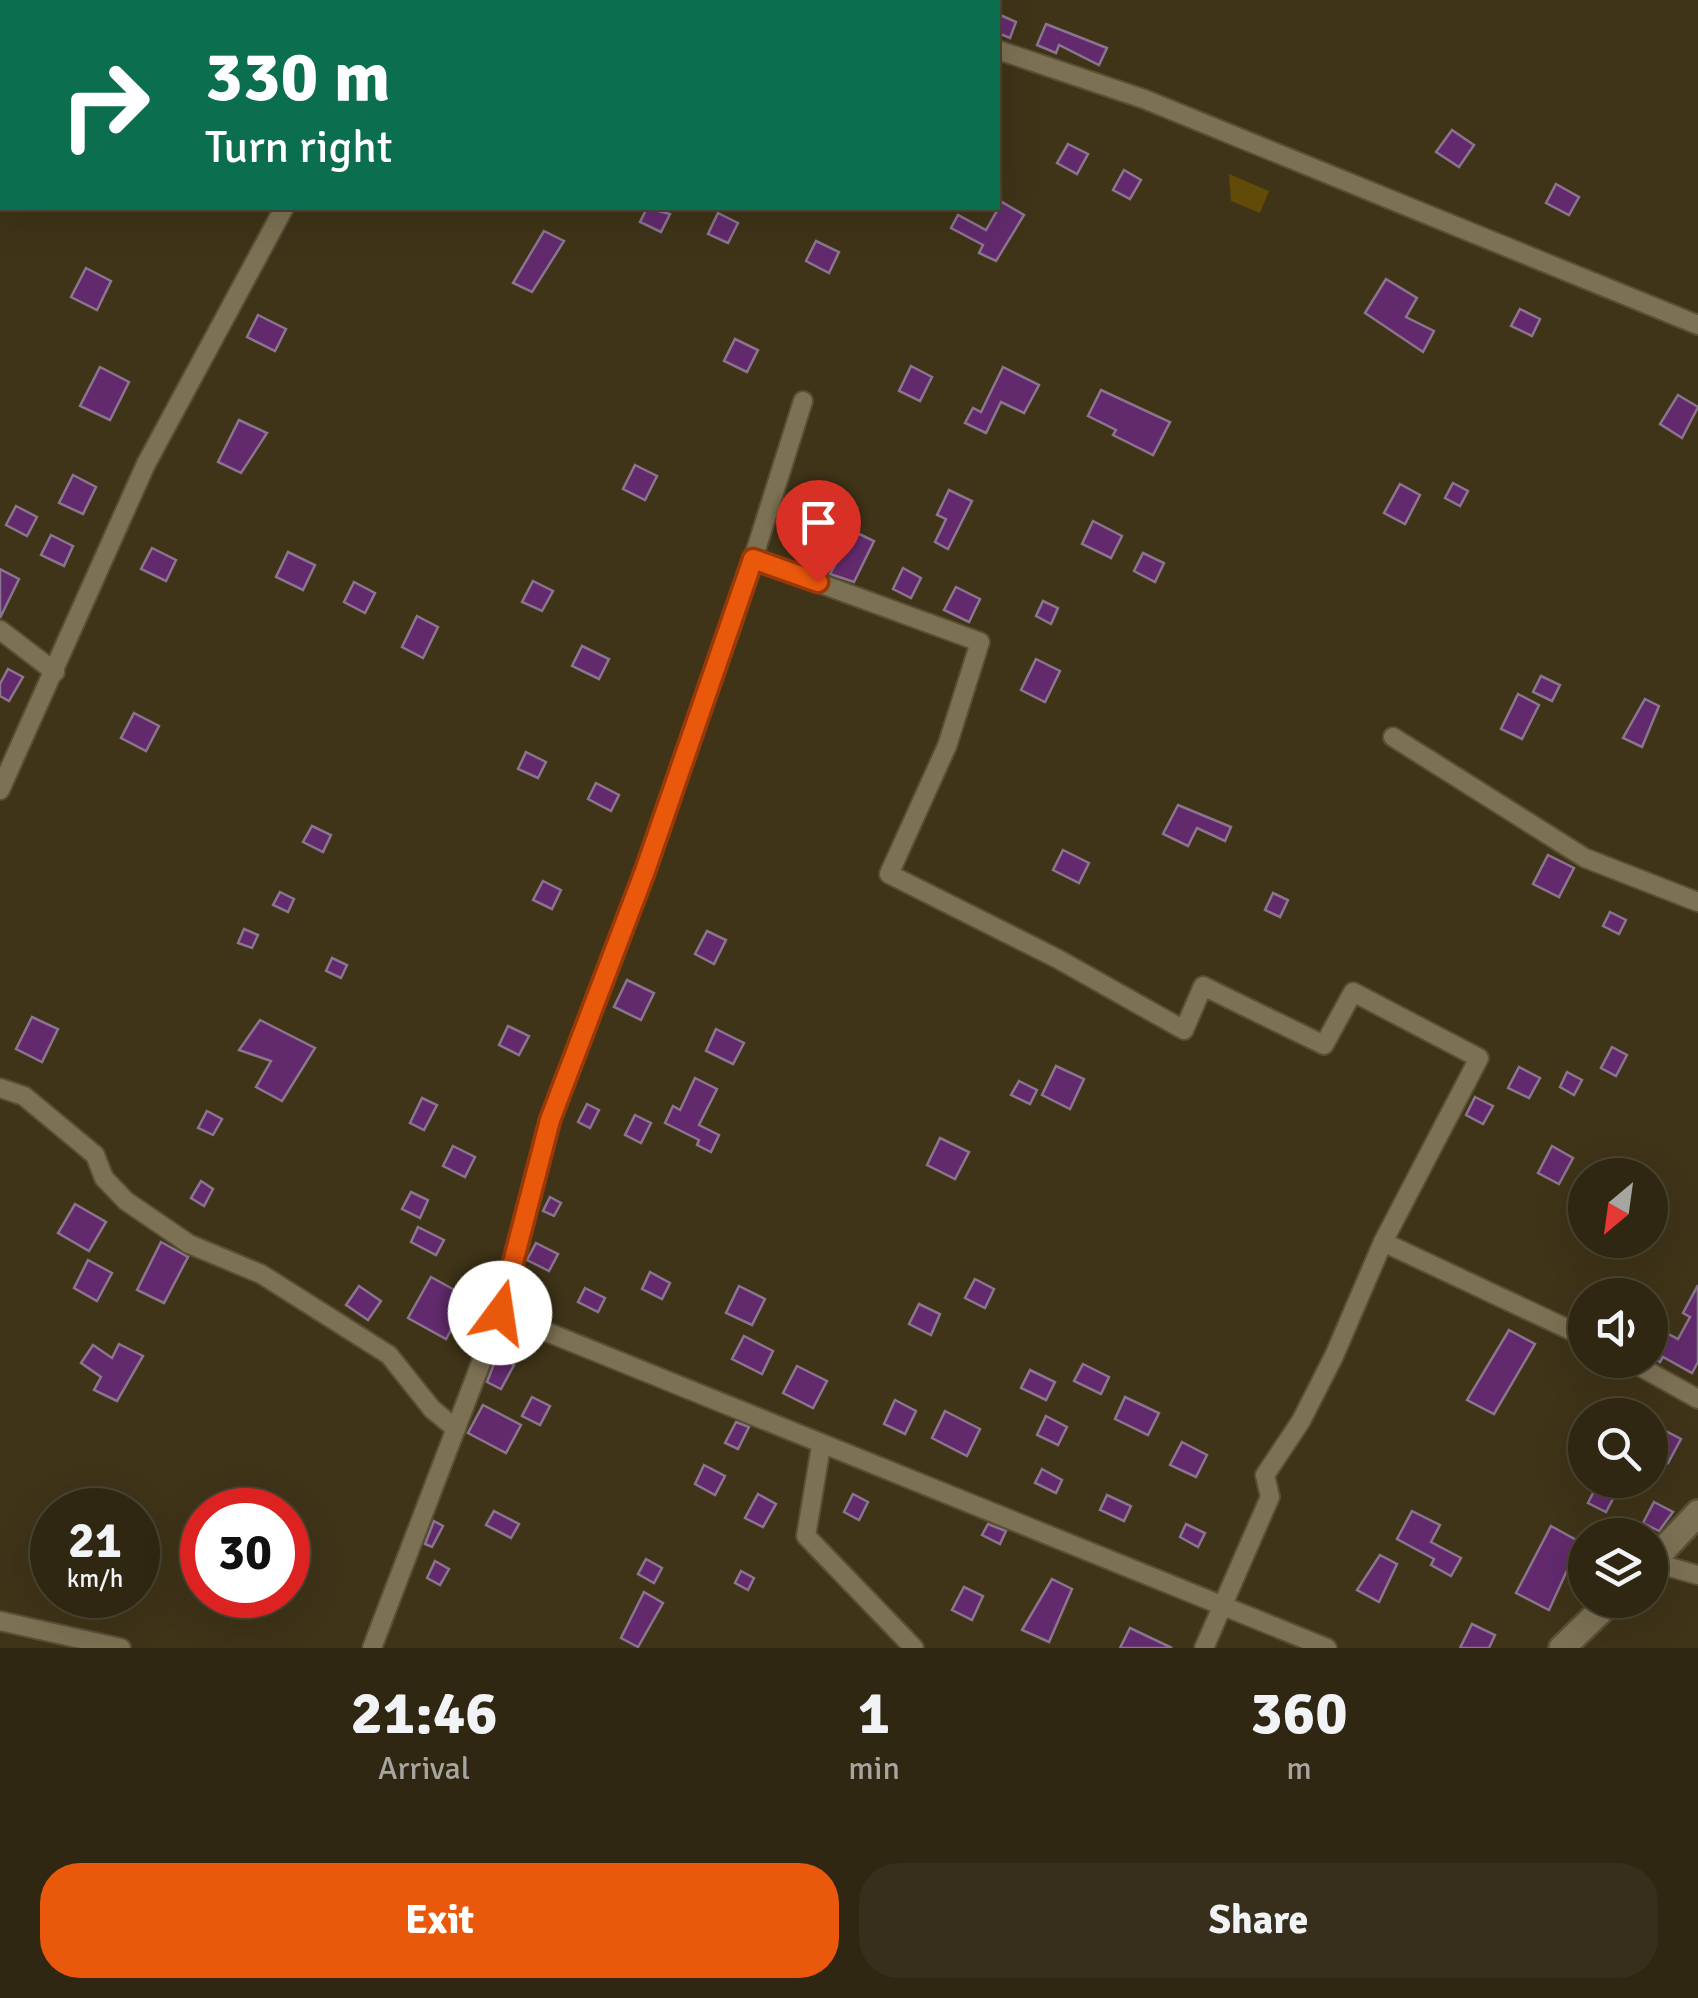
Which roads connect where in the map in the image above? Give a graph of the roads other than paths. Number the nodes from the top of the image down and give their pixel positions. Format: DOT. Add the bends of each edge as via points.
graph roads {
  1 [pos="1000,51"];
  2 [pos="283,210"];
  3 [pos="1698,325"];
  4 [pos="803,401"];
  5 [pos="753,559"];
  6 [pos="0,630"];
  7 [pos="55,672"];
  8 [pos="1393,737"];
  9 [pos="0,790"];
  10 [pos="1698,902"];
  11 [pos="0,1088"];
  12 [pos="1383,1242"];
  13 [pos="500,1313"];
  14 [pos="1568,1329"];
  15 [pos="1661,1378"];
  16 [pos="1698,1398"];
  17 [pos="456,1429"];
  18 [pos="821,1446"];
  19 [pos="1698,1513"];
  20 [pos="1668,1545"];
  21 [pos="1668,1568"];
  22 [pos="1698,1576"];
  23 [pos="1226,1605"];
  24 [pos="1593,1618"];
  25 [pos="0,1620"];
  26 [pos="120,1648"];
  27 [pos="372,1648"];
  28 [pos="914,1648"];
  29 [pos="1204,1648"];
  30 [pos="1328,1648"];
  31 [pos="1562,1648"];
  1 -- 3 [label="street" via="1144,99"];
  2 -- 7 [label="street" via="146,464"];
  4 -- 5 [label="street"];
  5 -- 12 [label="street" via="980,642 947,746 890,874 1184,1030 1203,986 1324,1045 1353,992 1479,1058"];
  5 -- 13 [label="street" via="550,1120"];
  6 -- 7 [label="street"];
  7 -- 9 [label="street"];
  8 -- 10 [label="street" via="1584,858"];
  11 -- 17 [label="street" via="24,1096 94,1155 126,1201 188,1244 262,1274 389,1355"];
  12 -- 14 [label="street"];
  12 -- 23 [label="street" via="1326,1372 1265,1475 1270,1497"];
  13 -- 17 [label="street"];
  13 -- 18 [label="street"];
  15 -- 16 [label="street"];
  17 -- 27 [label="street"];
  18 -- 23 [label="street"];
  18 -- 28 [label="street" via="806,1536"];
  19 -- 20 [label="main road"];
  21 -- 22 [label="street"];
  23 -- 29 [label="street"];
  23 -- 30 [label="street"];
  24 -- 31 [label="main road"];
  25 -- 26 [label="street"];
}
